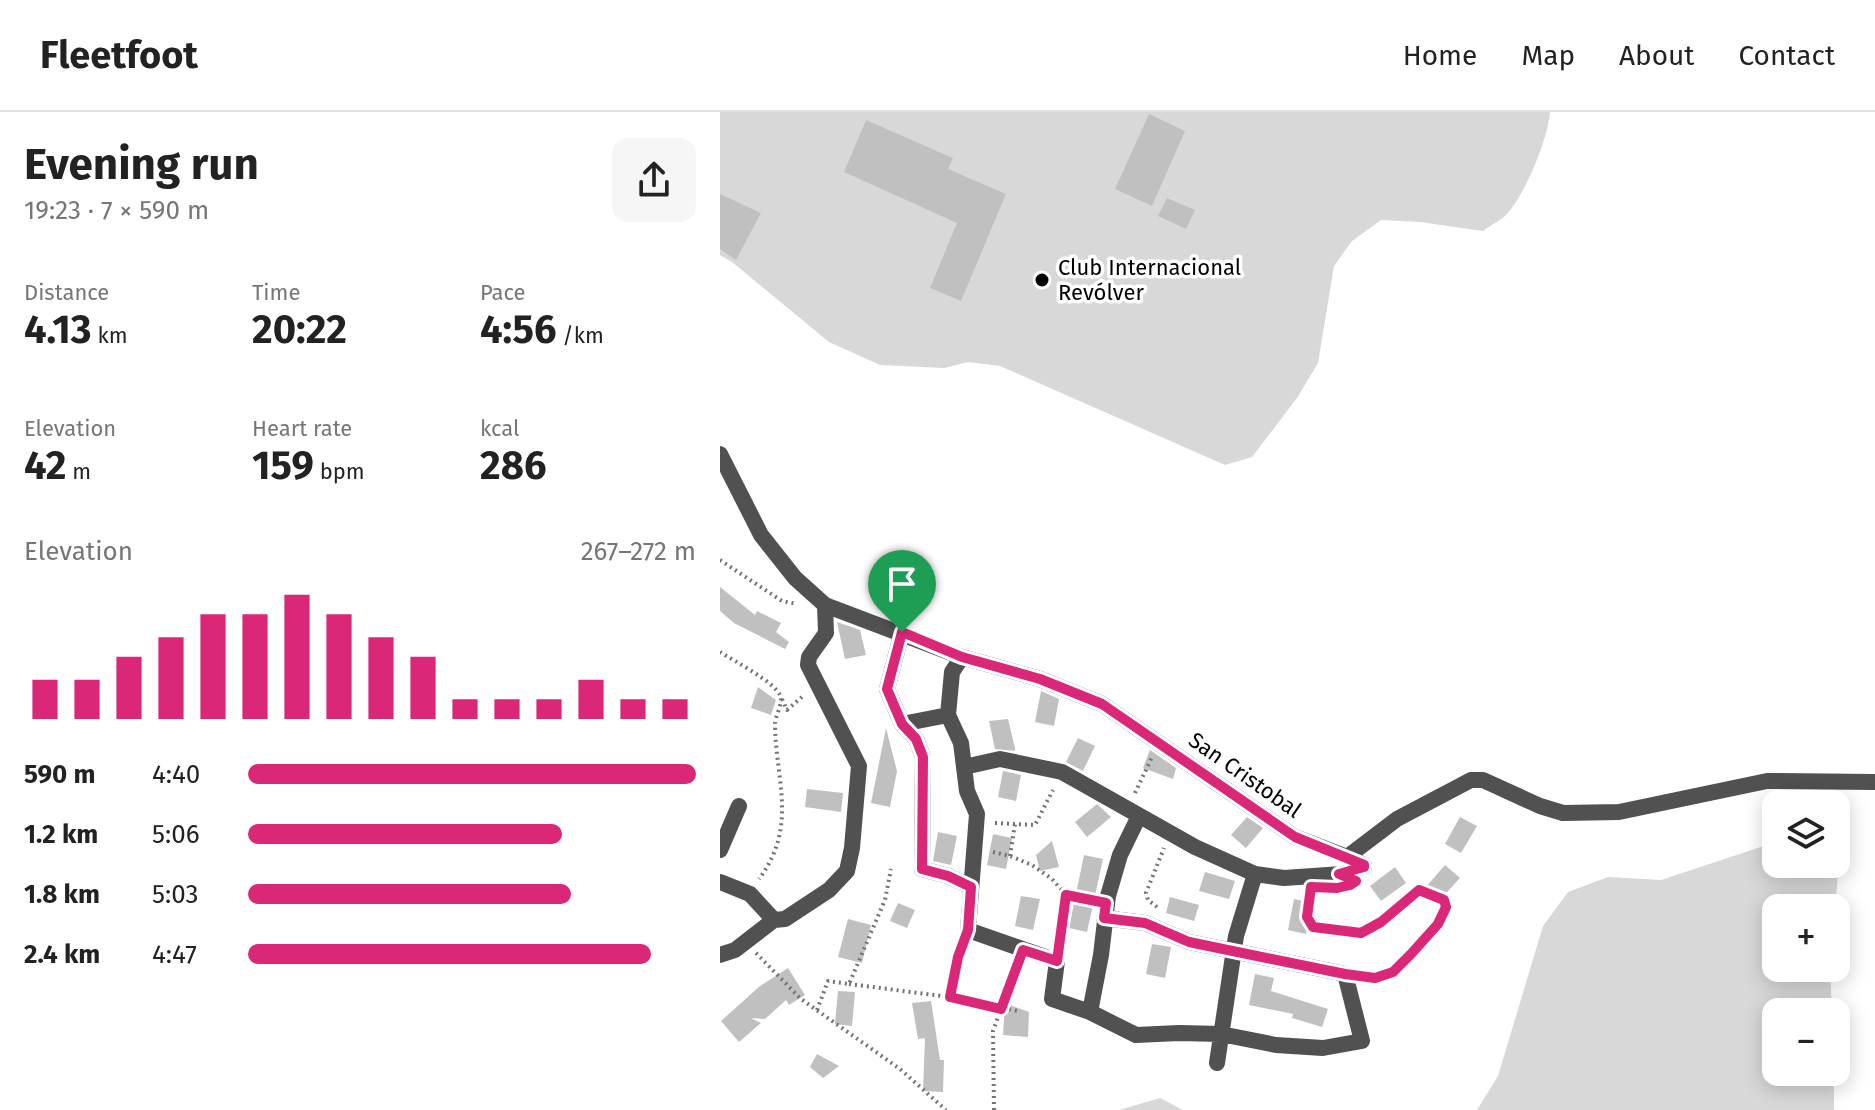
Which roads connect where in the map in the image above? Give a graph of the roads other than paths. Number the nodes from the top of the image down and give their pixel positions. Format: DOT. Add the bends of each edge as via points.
graph roads {
  1 [pos="720,454"];
  2 [pos="825,605"];
  3 [pos="902,632"];
  4 [pos="962,657"];
  5 [pos="948,715"];
  6 [pos="902,724"];
  7 [pos="964,767"];
  8 [pos="1875,782"];
  9 [pos="739,806"];
  10 [pos="1133,813"];
  11 [pos="720,850"];
  12 [pos="1347,857"];
  13 [pos="1255,874"];
  14 [pos="720,882"];
  15 [pos="971,887"];
  16 [pos="1105,910"];
  17 [pos="774,920"];
  18 [pos="1234,951"];
  19 [pos="720,955"];
  20 [pos="1090,1012"];
  21 [pos="1221,1034"];
  22 [pos="1217,1063"];
  1 -- 2 [label="street, San Cristobal" via="761,535"];
  2 -- 3 [label="street, San Cristobal"];
  2 -- 17 [label="street" via="826,633 808,665 859,766 852,848 839,882 785,919"];
  3 -- 4 [label="street, San Cristobal"];
  3 -- 6 [label="street" via="887,689"];
  4 -- 5 [label="street" via="952,672"];
  4 -- 12 [label="street, San Cristobal" via="1091,699 1295,837"];
  5 -- 6 [label="street"];
  5 -- 7 [label="street" via="961,743"];
  6 -- 15 [label="street" via="923,757 922,869"];
  7 -- 10 [label="street" via="1000,759 1062,772"];
  7 -- 15 [label="street" via="977,814"];
  8 -- 12 [label="street" via="1767,781 1619,812 1563,813 1483,780 1471,780 1397,819"];
  9 -- 11 [label="street"];
  10 -- 13 [label="street"];
  10 -- 16 [label="street"];
  12 -- 13 [label="street" via="1364,866 1339,874"];
  13 -- 18 [label="street"];
  14 -- 17 [label="street" via="748,893"];
  15 -- 20 [label="street" via="968,930 1057,961 1052,999"];
  16 -- 18 [label="street" via="1189,942"];
  16 -- 20 [label="street"];
  17 -- 19 [label="street" via="746,943"];
  18 -- 21 [label="street"];
  18 -- 21 [label="street" via="1345,974 1362,1041 1323,1048"];
  20 -- 21 [label="street" via="1136,1035"];
  21 -- 22 [label="street"];
}
